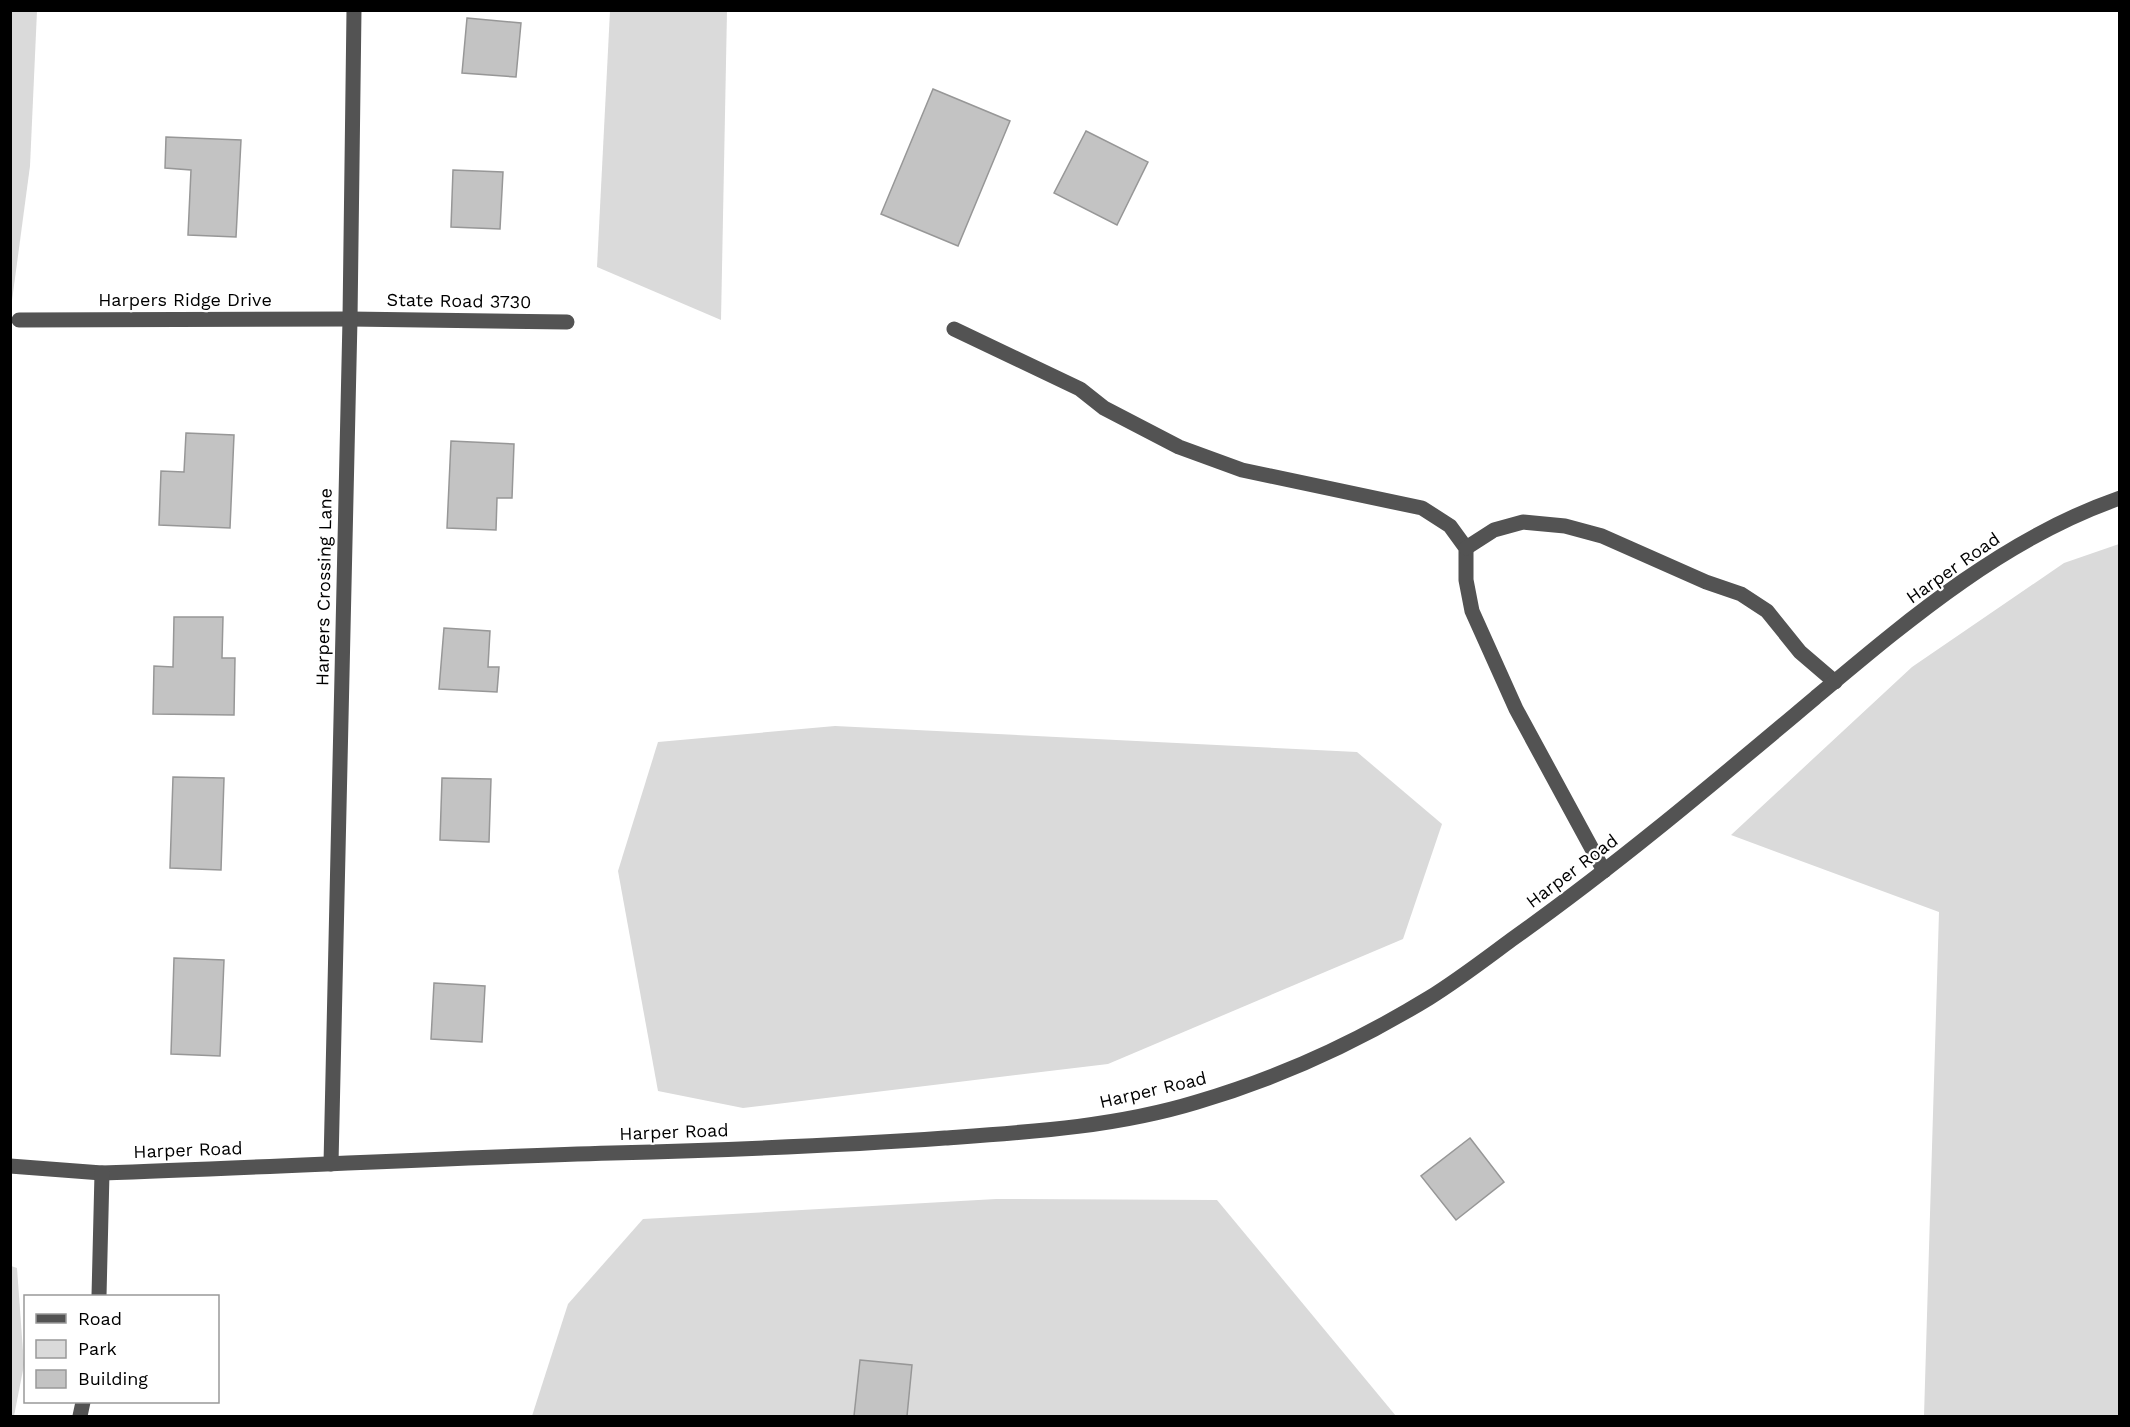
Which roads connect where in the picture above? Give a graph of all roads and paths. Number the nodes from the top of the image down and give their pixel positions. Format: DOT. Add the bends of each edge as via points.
graph roads {
  1 [pos="354,10"];
  2 [pos="350,319"];
  3 [pos="19,320"];
  4 [pos="567,322"];
  5 [pos="954,329"];
  6 [pos="2120,498"];
  7 [pos="1466,548"];
  8 [pos="1835,682"];
  9 [pos="1604,871"];
  10 [pos="331,1164"];
  11 [pos="10,1166"];
  12 [pos="102,1173"];
  13 [pos="99,1295"];
  1 -- 2 [label="street, Harpers Crossing Lane"];
  2 -- 3 [label="street, Harpers Ridge Drive"];
  2 -- 4 [label="street, State Road 3730"];
  2 -- 10 [label="street, Harpers Crossing Lane"];
  5 -- 7 [label="street" via="1080,389 1104,408 1179,447 1242,470 1422,508 1450,526"];
  6 -- 8 [label="street, Harper Road" via="2035,536 1966,579"];
  7 -- 8 [label="street" via="1494,530 1523,522 1564,526 1602,536 1741,594 1767,611 1800,652"];
  7 -- 9 [label="street" via="1466,580 1472,611 1516,709"];
  8 -- 9 [label="street, Harper Road"];
  9 -- 10 [label="street, Harper Road" via="1435,994 1364,1036 1274,1076 1196,1103 1120,1121 1034,1132 822,1147"];
  10 -- 12 [label="street, Harper Road"];
  11 -- 12 [label="street, Harper Road"];
  12 -- 13 [label="street"];
}
